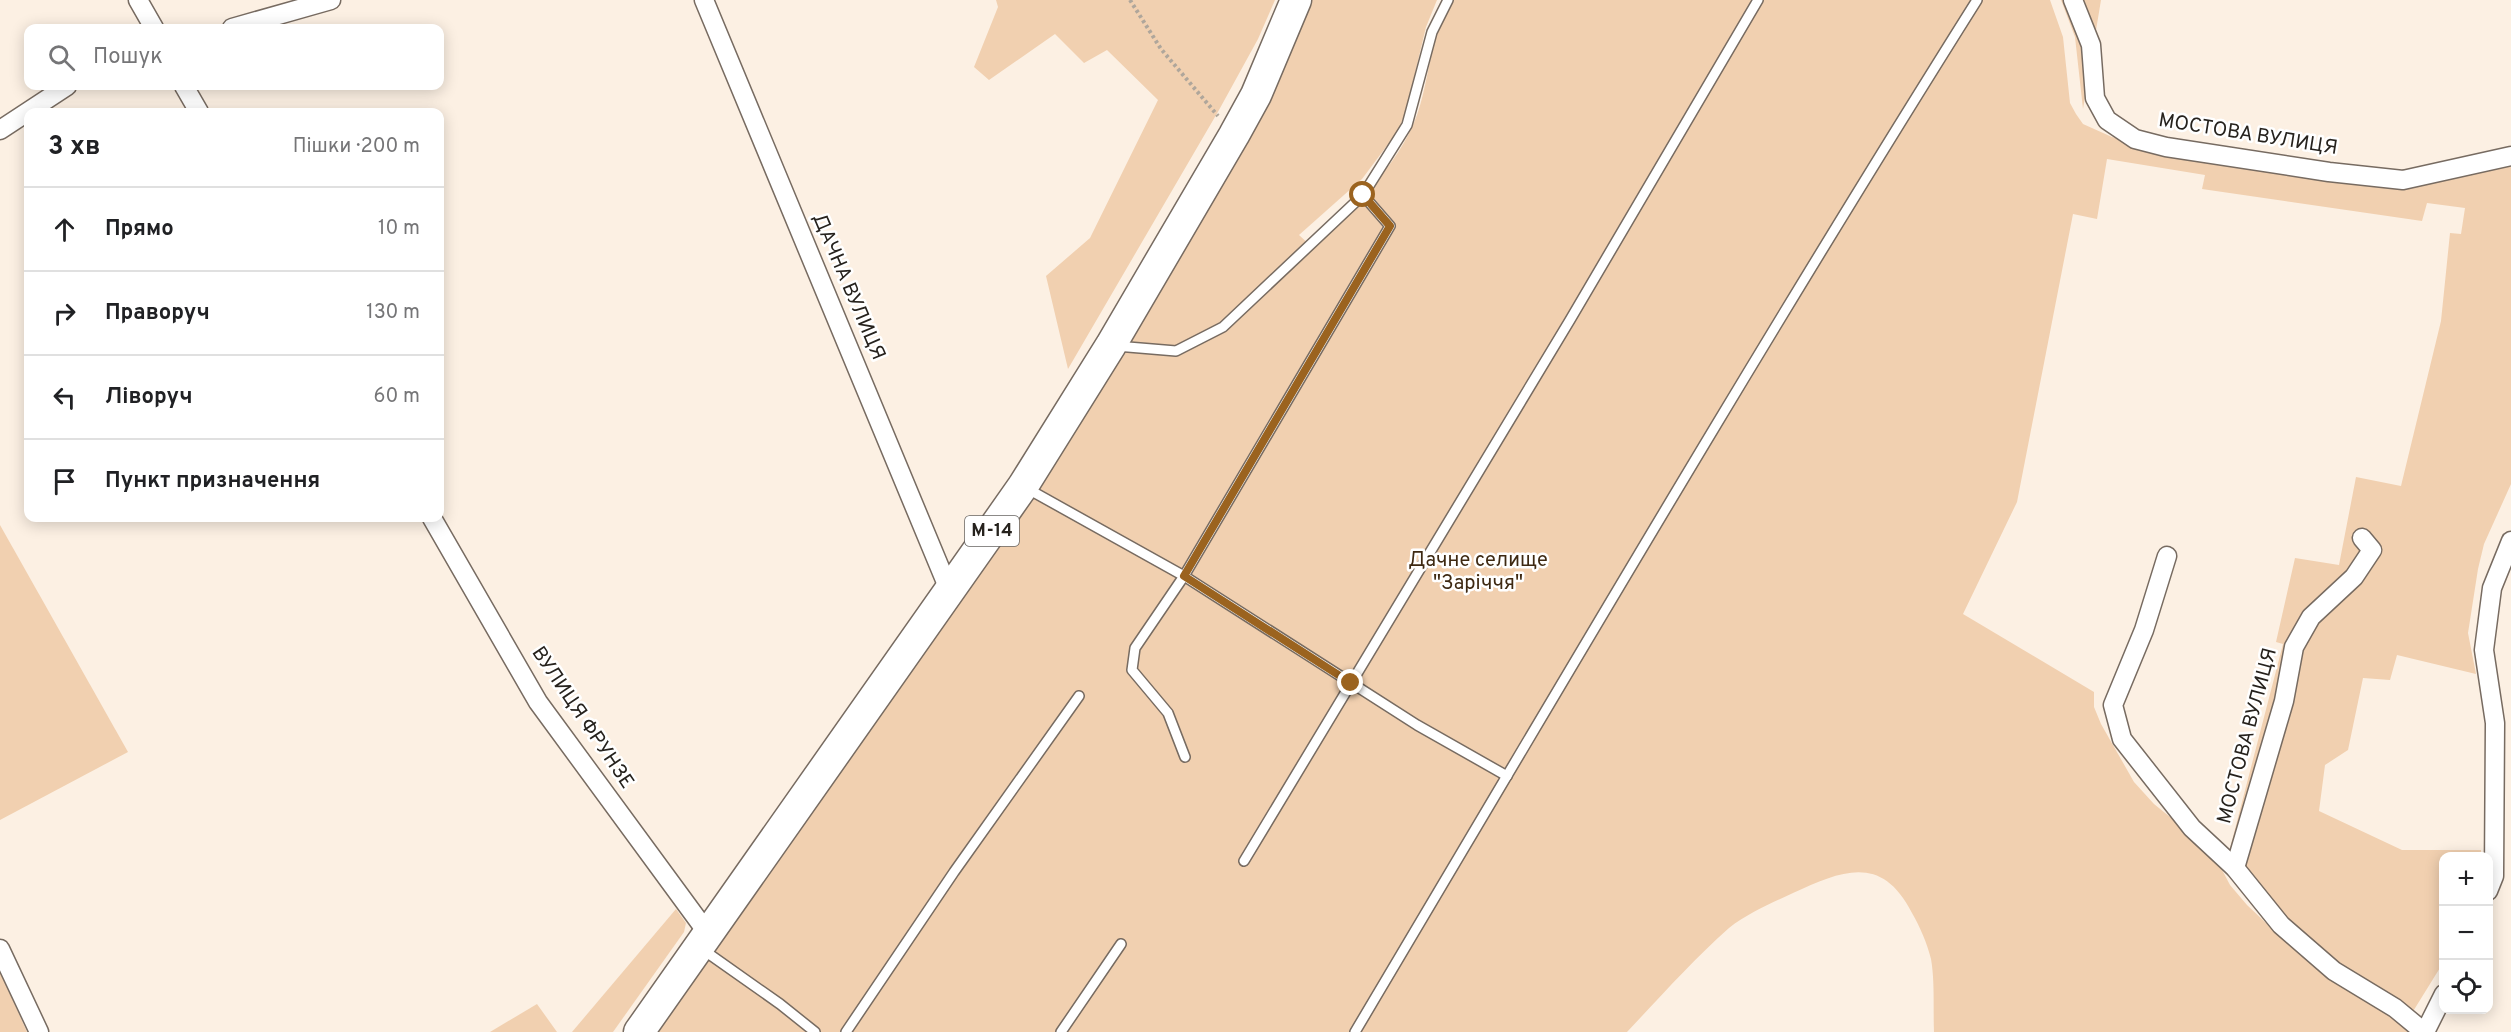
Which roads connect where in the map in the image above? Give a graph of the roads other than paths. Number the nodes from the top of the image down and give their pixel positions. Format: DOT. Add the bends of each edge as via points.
graph roads {
  1 [pos="138,0"];
  2 [pos="331,0"];
  3 [pos="704,0"];
  4 [pos="1296,0"];
  5 [pos="1448,0"];
  6 [pos="1758,0"];
  7 [pos="1977,0"];
  8 [pos="2073,0"];
  9 [pos="152,24"];
  10 [pos="246,24"];
  11 [pos="61,90"];
  12 [pos="186,90"];
  13 [pos="34,108"];
  14 [pos="197,108"];
  15 [pos="24,114"];
  16 [pos="0,130"];
  17 [pos="2511,156"];
  18 [pos="1363,195"];
  19 [pos="1111,345"];
  20 [pos="1023,486"];
  21 [pos="434,522"];
  22 [pos="2362,538"];
  23 [pos="2511,541"];
  24 [pos="2167,556"];
  25 [pos="1184,576"];
  26 [pos="950,592"];
  27 [pos="1351,683"];
  28 [pos="1079,696"];
  29 [pos="1185,758"];
  30 [pos="1507,776"];
  31 [pos="1244,861"];
  32 [pos="2235,868"];
  33 [pos="2493,878"];
  34 [pos="705,941"];
  35 [pos="1121,944"];
  36 [pos="0,949"];
  37 [pos="2439,1004"];
  38 [pos="39,1032"];
  39 [pos="639,1032"];
  40 [pos="815,1032"];
  41 [pos="846,1032"];
  42 [pos="1061,1032"];
  43 [pos="1355,1032"];
  44 [pos="2425,1032"];
  1 -- 9 [label="street"];
  2 -- 10 [label="street"];
  3 -- 26 [label="street, ДАЧНА ВУЛИЦЯ"];
  4 -- 19 [label="highway, М-14" via="1256,95"];
  5 -- 18 [label="lane" via="1432,32 1407,125"];
  6 -- 27 [label="lane"];
  7 -- 30 [label="lane" via="1861,184"];
  8 -- 17 [label="street, МОСТОВА ВУЛИЦЯ" via="2091,45 2095,98 2107,120 2135,139 2166,147 2403,180"];
  11 -- 13 [label="street"];
  12 -- 14 [label="street"];
  15 -- 16 [label="street"];
  18 -- 19 [label="lane" via="1223,327 1176,351"];
  18 -- 25 [label="lane" via="1390,226"];
  19 -- 20 [label="highway, М-14"];
  20 -- 25 [label="lane"];
  20 -- 26 [label="highway, М-14"];
  21 -- 34 [label="street, ВУЛИЦЯ ФРУНЗЕ" via="538,702"];
  22 -- 32 [label="street, МОСТОВА ВУЛИЦЯ" via="2372,550 2354,577 2312,616 2294,646 2284,701"];
  23 -- 33 [label="street" via="2492,588 2484,650 2494,723"];
  24 -- 32 [label="street, МОСТОВА ВУЛИЦЯ" via="2144,630 2113,705 2122,739 2192,828"];
  25 -- 27 [label="lane"];
  25 -- 29 [label="lane" via="1135,648 1132,669 1168,713"];
  26 -- 34 [label="highway, М-14"];
  27 -- 30 [label="lane"];
  27 -- 31 [label="lane"];
  28 -- 41 [label="lane"];
  30 -- 43 [label="lane"];
  32 -- 44 [label="street, МОСТОВА ВУЛИЦЯ" via="2281,925 2334,971"];
  34 -- 39 [label="highway, М-14"];
  34 -- 40 [label="lane"];
  35 -- 42 [label="lane"];
  36 -- 38 [label="street"];
  37 -- 44 [label="street, МОСТОВА ВУЛИЦЯ"];
}
